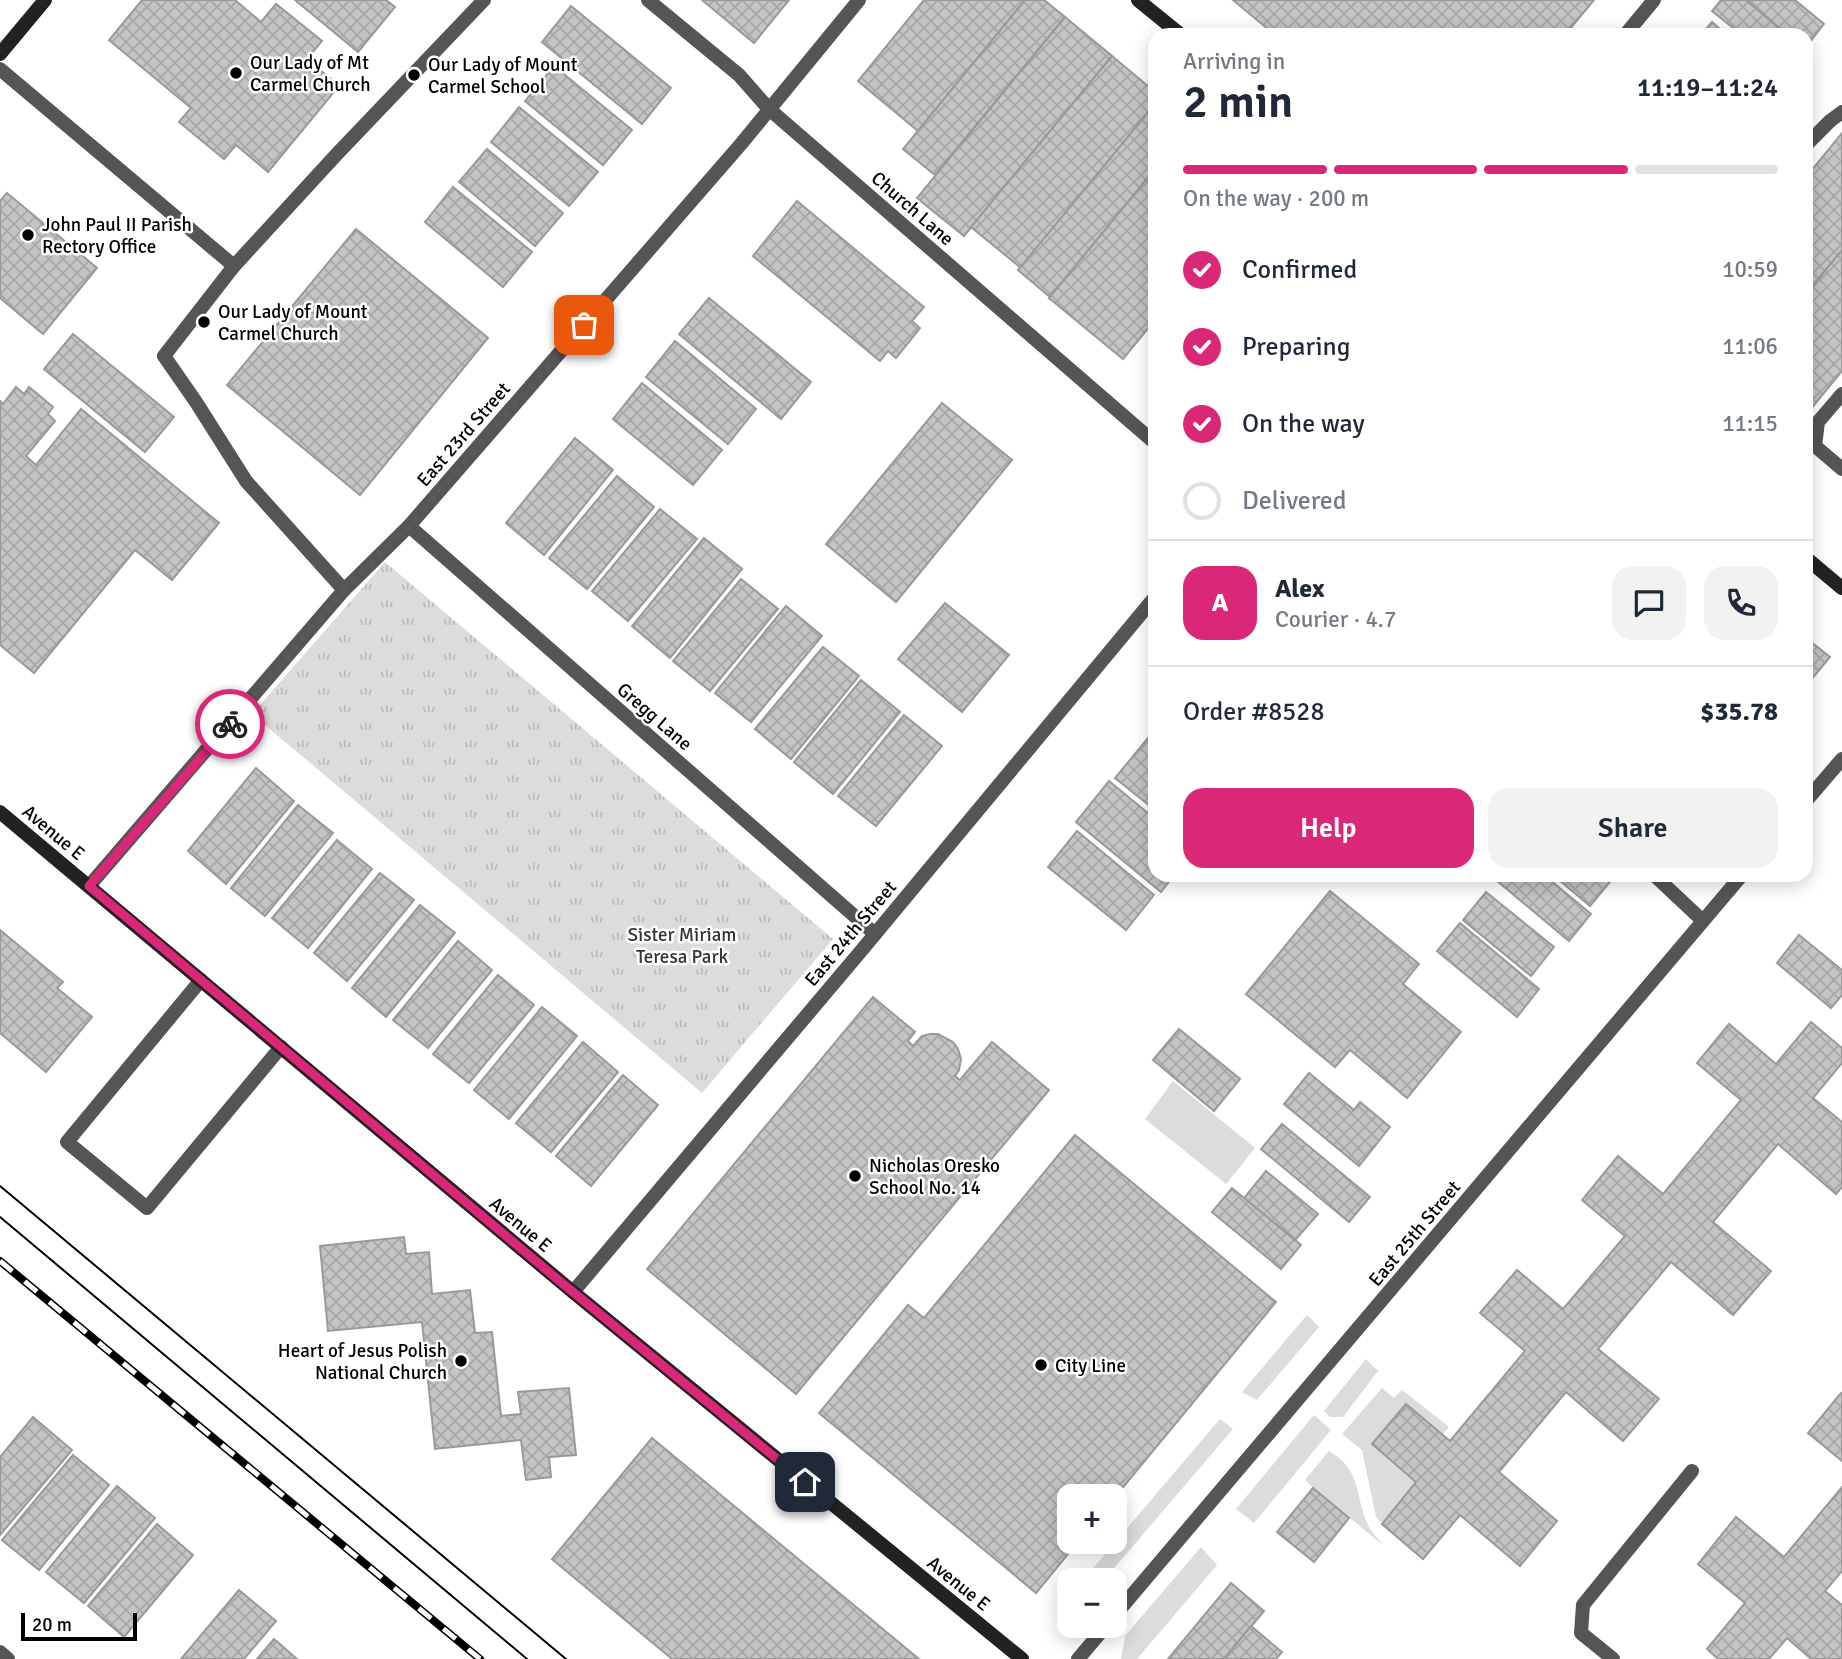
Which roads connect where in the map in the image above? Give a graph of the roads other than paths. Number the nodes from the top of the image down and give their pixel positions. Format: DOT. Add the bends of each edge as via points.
graph roads {
  1 [pos="45,0"];
  2 [pos="484,0"];
  3 [pos="648,0"];
  4 [pos="859,0"];
  5 [pos="1138,0"];
  6 [pos="1654,0"];
  7 [pos="1172,28"];
  8 [pos="1631,28"];
  9 [pos="0,54"];
  10 [pos="0,69"];
  11 [pos="769,109"];
  12 [pos="1842,113"];
  13 [pos="1813,138"];
  14 [pos="234,266"];
  15 [pos="1842,394"];
  16 [pos="1148,437"];
  17 [pos="1842,470"];
  18 [pos="409,526"];
  19 [pos="1813,564"];
  20 [pos="1842,588"];
  21 [pos="344,590"];
  22 [pos="1148,605"];
  23 [pos="1842,759"];
  24 [pos="1813,793"];
  25 [pos="0,812"];
  26 [pos="1661,882"];
  27 [pos="1736,882"];
  28 [pos="89,886"];
  29 [pos="1703,921"];
  30 [pos="875,934"];
  31 [pos="201,980"];
  32 [pos="281,1047"];
  33 [pos="573,1293"];
  34 [pos="1692,1471"];
  35 [pos="1127,1601"];
  36 [pos="1096,1638"];
  37 [pos="0,1652"];
  38 [pos="8,1659"];
  39 [pos="1022,1659"];
  40 [pos="1078,1659"];
  41 [pos="1613,1659"];
  1 -- 9 [label="main road"];
  2 -- 14 [label="street"];
  3 -- 11 [label="street, Church Lane" via="739,75"];
  4 -- 11 [label="street, East 23rd Street"];
  5 -- 7 [label="main road"];
  6 -- 8 [label="street"];
  10 -- 14 [label="street"];
  11 -- 16 [label="street, Church Lane"];
  11 -- 18 [label="street, East 23rd Street"];
  12 -- 13 [label="street"];
  14 -- 21 [label="street" via="164,356 246,481"];
  15 -- 17 [label="street" via="1818,422 1815,446"];
  18 -- 21 [label="street, East 23rd Street"];
  18 -- 30 [label="street, Gregg Lane"];
  19 -- 20 [label="main road"];
  21 -- 28 [label="street, East 23rd Street"];
  22 -- 30 [label="street, East 24th Street"];
  23 -- 24 [label="street"];
  25 -- 28 [label="main road, Avenue E"];
  26 -- 29 [label="street"];
  27 -- 29 [label="street, East 25th Street"];
  28 -- 31 [label="main road, Avenue E"];
  29 -- 35 [label="street, East 25th Street"];
  30 -- 33 [label="street, East 24th Street"];
  31 -- 32 [label="main road, Avenue E"];
  31 -- 32 [label="street" via="67,1142 147,1208"];
  32 -- 33 [label="main road, Avenue E"];
  33 -- 39 [label="main road, Avenue E"];
  34 -- 41 [label="street" via="1583,1605 1581,1633"];
  36 -- 40 [label="street"];
  37 -- 38 [label="street"];
}
